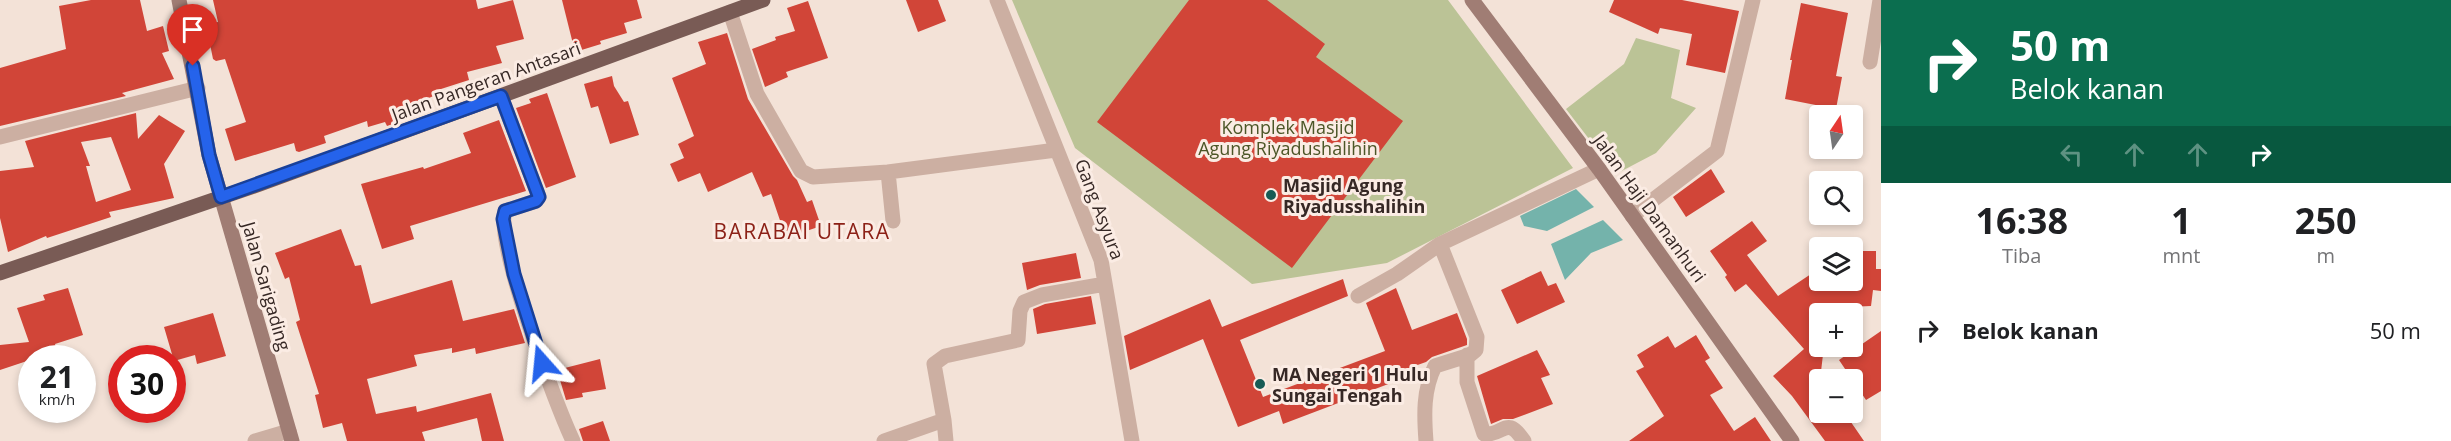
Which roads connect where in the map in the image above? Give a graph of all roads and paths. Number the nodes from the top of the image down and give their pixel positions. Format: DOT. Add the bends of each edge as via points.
graph roads {
  1 [pos="179,0"];
  2 [pos="763,0"];
  3 [pos="997,0"];
  4 [pos="1472,0"];
  5 [pos="1753,0"];
  6 [pos="1880,0"];
  7 [pos="730,12"];
  8 [pos="1870,62"];
  9 [pos="198,88"];
  10 [pos="501,96"];
  11 [pos="0,137"];
  12 [pos="1056,150"];
  13 [pos="1599,170"];
  14 [pos="888,172"];
  15 [pos="221,197"];
  16 [pos="1632,216"];
  17 [pos="893,221"];
  18 [pos="1440,244"];
  19 [pos="0,273"];
  20 [pos="1105,284"];
  21 [pos="1359,296"];
  22 [pos="1467,355"];
  23 [pos="944,420"];
  24 [pos="291,436"];
  25 [pos="255,441"];
  26 [pos="573,441"];
  27 [pos="884,441"];
  28 [pos="946,441"];
  29 [pos="1132,441"];
  30 [pos="1426,441"];
  31 [pos="1524,441"];
  32 [pos="1792,441"];
  1 -- 9 [label="street, Jalan Sarigading"];
  2 -- 7 [label="main road, Jalan Pangeran Antasari"];
  3 -- 12 [label="street, Gang Asyura"];
  4 -- 13 [label="street, Jalan Haji Damanhuri"];
  5 -- 16 [label="street" via="1717,151"];
  6 -- 8 [label="street"];
  7 -- 10 [label="main road, Jalan Pangeran Antasari"];
  7 -- 14 [label="street" via="757,94 801,171 813,177"];
  9 -- 11 [label="street"];
  9 -- 15 [label="street, Jalan Sarigading" via="209,155"];
  10 -- 15 [label="main road, Jalan Pangeran Antasari"];
  10 -- 26 [label="street" via="539,197 505,211 504,230 542,363"];
  12 -- 14 [label="street"];
  12 -- 20 [label="street, Gang Asyura" via="1101,260"];
  13 -- 16 [label="street, Jalan Haji Damanhuri"];
  13 -- 18 [label="street"];
  14 -- 17 [label="street"];
  15 -- 19 [label="main road, Jalan Pangeran Antasari"];
  15 -- 24 [label="street, Jalan Sarigading"];
  16 -- 32 [label="street, Jalan Haji Damanhuri"];
  18 -- 21 [label="street"];
  18 -- 22 [label="street" via="1477,337 1476,350"];
  20 -- 23 [label="street" via="1041,295 1024,302 1018,340 945,356 934,364"];
  20 -- 29 [label="street, Gang Asyura"];
  22 -- 30 [label="street" via="1435,366 1431,373 1424,414"];
  22 -- 31 [label="street" via="1467,382 1484,434 1509,426"];
  23 -- 27 [label="street"];
  23 -- 28 [label="street"];
  24 -- 25 [label="street"];
}
